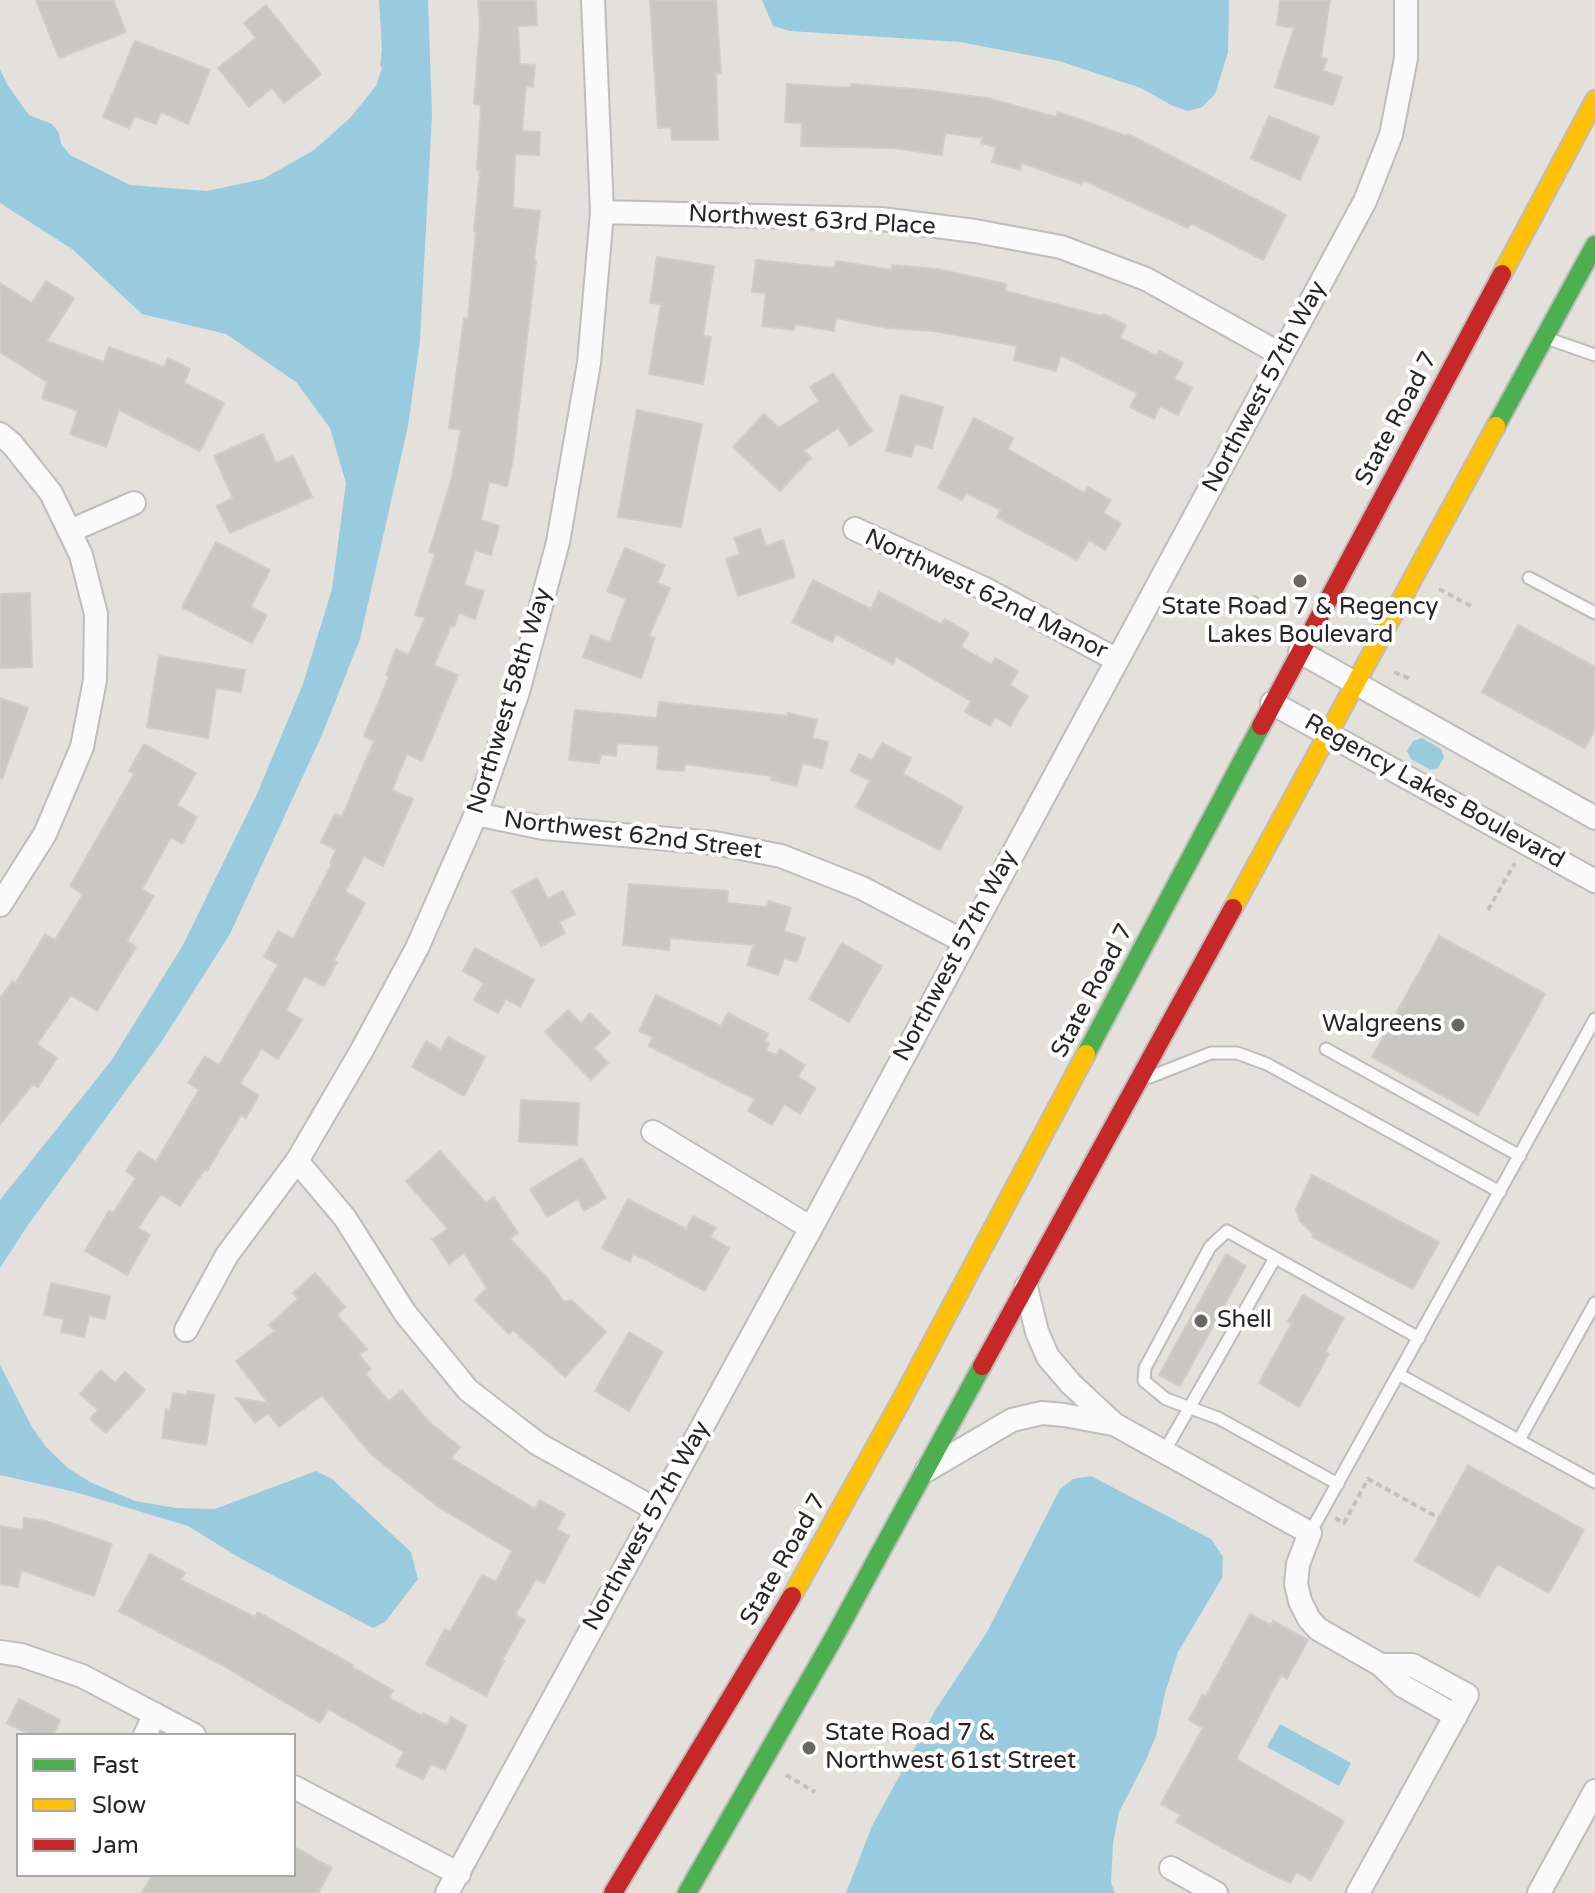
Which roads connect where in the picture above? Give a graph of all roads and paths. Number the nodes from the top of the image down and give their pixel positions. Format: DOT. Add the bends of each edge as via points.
graph roads {
  1 [pos="593,0"];
  2 [pos="1406,0"];
  3 [pos="1595,100"];
  4 [pos="602,212"];
  5 [pos="1595,245"];
  6 [pos="1545,337"];
  7 [pos="1282,355"];
  8 [pos="1595,355"];
  9 [pos="0,434"];
  10 [pos="134,503"];
  11 [pos="855,529"];
  12 [pos="70,531"];
  13 [pos="1414,576"];
  14 [pos="1529,578"];
  15 [pos="1473,607"];
  16 [pos="1595,613"];
  17 [pos="1300,652"];
  18 [pos="1117,660"];
  19 [pos="1356,684"];
  20 [pos="1272,703"];
  21 [pos="1329,734"];
  22 [pos="476,814"];
  23 [pos="1595,818"];
  24 [pos="1525,843"];
  25 [pos="1595,881"];
  26 [pos="0,905"];
  27 [pos="1488,910"];
  28 [pos="963,941"];
  29 [pos="1595,1019"];
  30 [pos="1326,1049"];
  31 [pos="1138,1082"];
  32 [pos="653,1132"];
  33 [pos="1520,1156"];
  34 [pos="297,1161"];
  35 [pos="1500,1192"];
  36 [pos="811,1228"];
  37 [pos="1275,1258"];
  38 [pos="1026,1287"];
  39 [pos="1595,1303"];
  40 [pos="186,1330"];
  41 [pos="1419,1338"];
  42 [pos="1398,1374"];
  43 [pos="1189,1407"];
  44 [pos="1114,1424"];
  45 [pos="1519,1440"];
  46 [pos="1164,1452"];
  47 [pos="925,1472"];
  48 [pos="1595,1482"];
  49 [pos="1338,1484"];
  50 [pos="655,1509"];
  51 [pos="1323,1511"];
  52 [pos="1439,1518"];
  53 [pos="1310,1533"];
  54 [pos="0,1652"];
  55 [pos="1381,1665"];
  56 [pos="155,1714"];
  57 [pos="1456,1716"];
  58 [pos="146,1733"];
  59 [pos="190,1733"];
  60 [pos="296,1788"];
  61 [pos="1595,1791"];
  62 [pos="653,1830"];
  63 [pos="1171,1868"];
  64 [pos="453,1884"];
  65 [pos="613,1893"];
  66 [pos="633,1893"];
  67 [pos="687,1893"];
  68 [pos="1216,1893"];
  69 [pos="1358,1893"];
  70 [pos="1539,1893"];
  1 -- 4 [label="street, Northwest 58th Way"];
  2 -- 7 [label="street, Northwest 57th Way" via="1406,58 1391,135 1365,201"];
  3 -- 17 [label="main road, State Road 7"];
  4 -- 7 [label="street, Northwest 63rd Place" via="881,219 1061,247 1146,279"];
  4 -- 22 [label="street, Northwest 58th Way" via="589,363 558,542 518,692"];
  5 -- 6 [label="main road"];
  6 -- 8 [label="lane"];
  6 -- 13 [label="main road"];
  7 -- 18 [label="street, Northwest 57th Way"];
  9 -- 12 [label="street" via="51,493"];
  10 -- 12 [label="street"];
  11 -- 18 [label="street, Northwest 62nd Manor" via="983,588"];
  12 -- 26 [label="street" via="96,614 95,680 82,747 45,834"];
  13 -- 15 [label="path"];
  13 -- 19 [label="main road"];
  14 -- 16 [label="lane"];
  17 -- 19 [label="street"];
  17 -- 20 [label="main road, State Road 7"];
  18 -- 28 [label="street, Northwest 57th Way"];
  19 -- 21 [label="main road"];
  19 -- 23 [label="street"];
  20 -- 21 [label="street, Regency Lakes Boulevard"];
  20 -- 62 [label="main road, State Road 7" via="901,1401"];
  21 -- 24 [label="street, Regency Lakes Boulevard"];
  21 -- 31 [label="main road"];
  22 -- 28 [label="street, Northwest 62nd Street" via="543,828 715,843 781,856 862,888"];
  22 -- 34 [label="street, Northwest 58th Way" via="417,948"];
  24 -- 25 [label="street, Regency Lakes Boulevard"];
  24 -- 27 [label="path"];
  28 -- 36 [label="street, Northwest 57th Way"];
  29 -- 33 [label="lane"];
  30 -- 33 [label="lane"];
  31 -- 35 [label="lane" via="1211,1053 1237,1053 1267,1064"];
  31 -- 38 [label="main road"];
  32 -- 36 [label="street"];
  33 -- 35 [label="lane"];
  34 -- 40 [label="street, Northwest 58th Way" via="227,1255"];
  34 -- 50 [label="street" via="345,1218 405,1313 468,1390 538,1444"];
  35 -- 41 [label="lane"];
  36 -- 50 [label="street, Northwest 57th Way"];
  37 -- 41 [label="lane"];
  37 -- 43 [label="lane"];
  37 -- 43 [label="lane" via="1227,1231 1210,1247 1145,1368 1144,1381 1166,1399"];
  38 -- 44 [label="street" via="1048,1357"];
  38 -- 47 [label="main road"];
  39 -- 45 [label="lane"];
  41 -- 42 [label="lane"];
  42 -- 45 [label="lane"];
  42 -- 49 [label="lane"];
  43 -- 46 [label="lane"];
  43 -- 49 [label="lane"];
  44 -- 46 [label="street"];
  44 -- 47 [label="street" via="1042,1413 1012,1420"];
  45 -- 48 [label="lane"];
  46 -- 53 [label="street"];
  47 -- 67 [label="main road"];
  49 -- 51 [label="lane"];
  50 -- 64 [label="street, Northwest 57th Way"];
  51 -- 52 [label="path" via="1344,1523 1368,1479"];
  51 -- 53 [label="lane"];
  53 -- 55 [label="street" via="1296,1584 1309,1619"];
  54 -- 56 [label="street" via="82,1676"];
  55 -- 57 [label="street" via="1403,1686"];
  55 -- 57 [label="street" via="1412,1665 1467,1695"];
  56 -- 58 [label="street"];
  56 -- 59 [label="street"];
  57 -- 69 [label="street"];
  60 -- 64 [label="street"];
  61 -- 70 [label="street"];
  62 -- 65 [label="main road, State Road 7"];
  62 -- 66 [label="main road"];
  63 -- 68 [label="street"];
}
